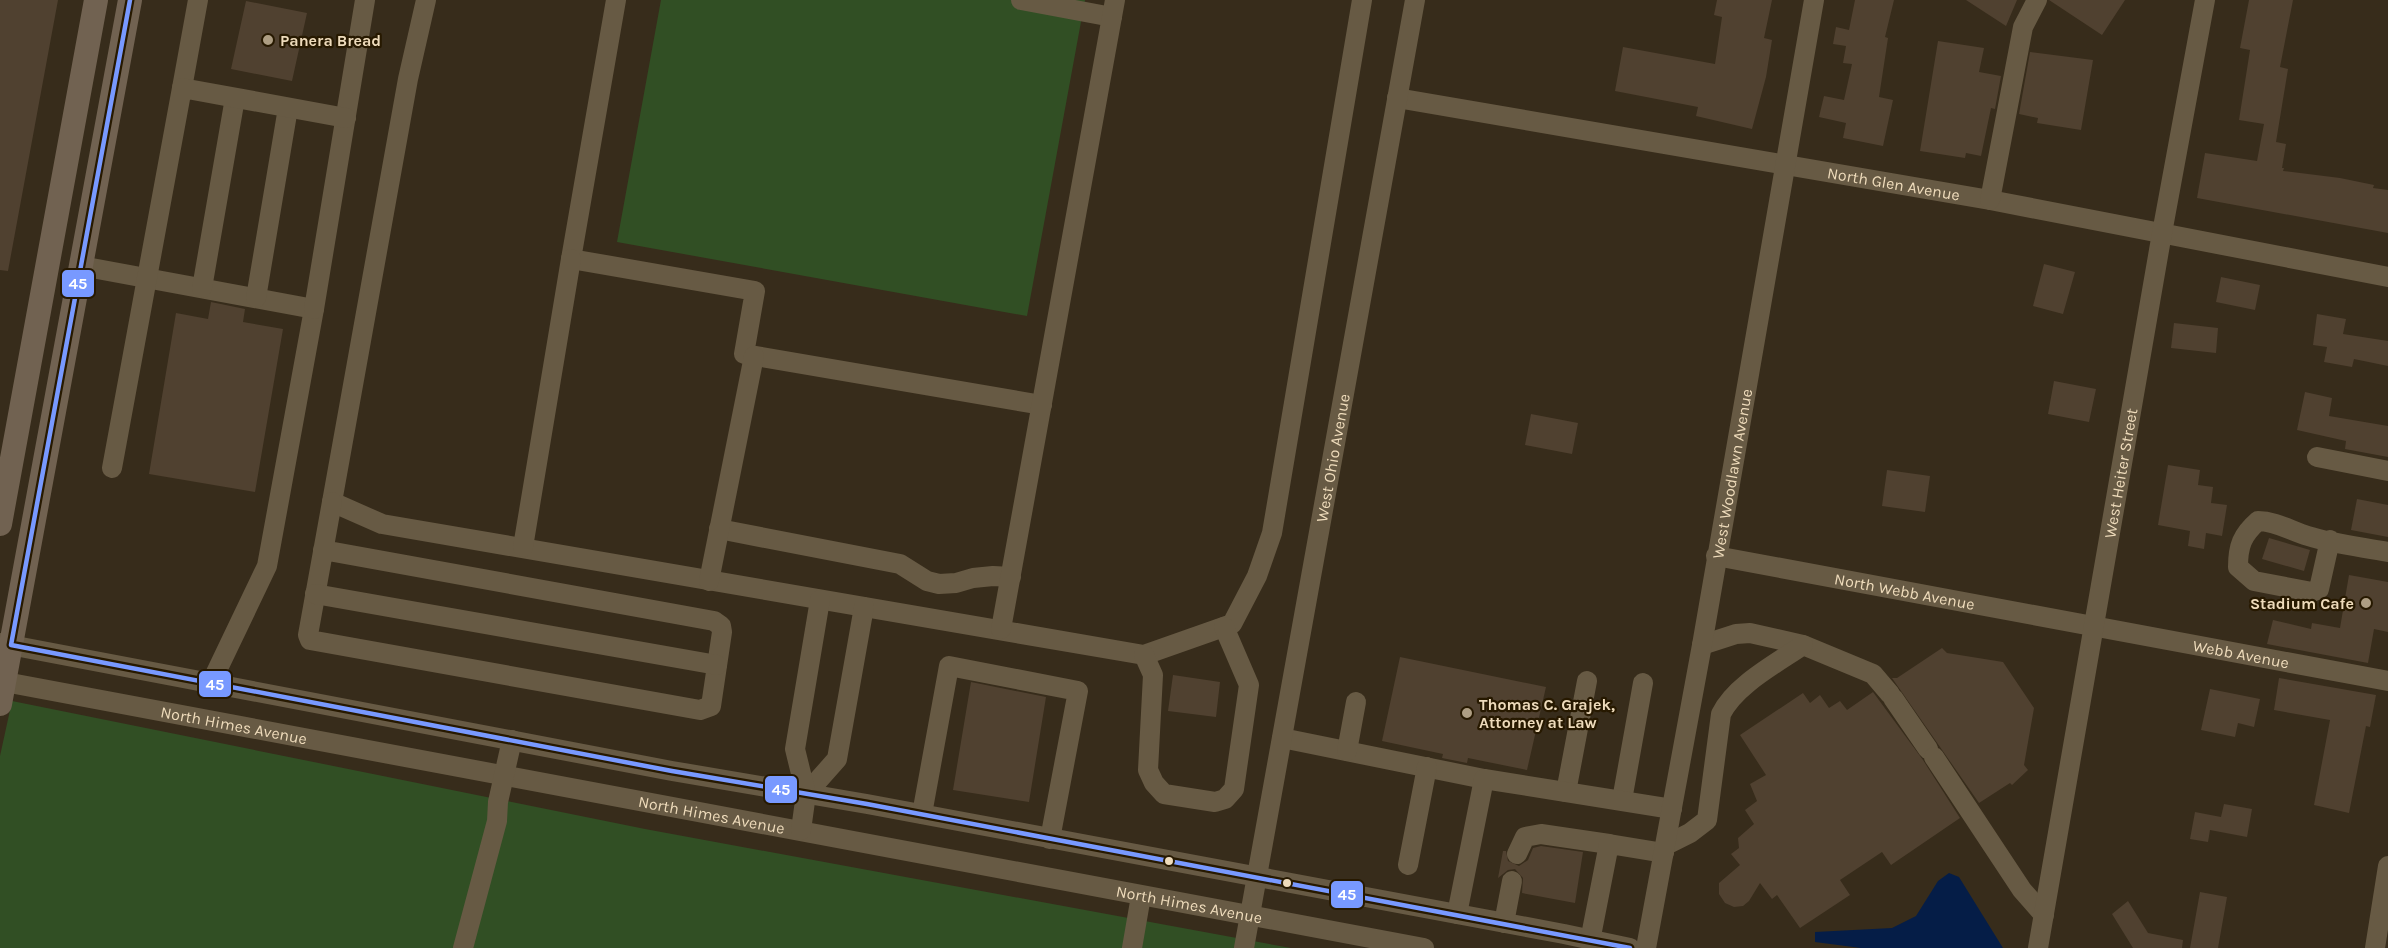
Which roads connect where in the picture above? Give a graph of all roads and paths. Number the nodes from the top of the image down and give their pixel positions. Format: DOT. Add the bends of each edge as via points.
graph roads {
  1 [pos="96,0"];
  2 [pos="130,0"];
  3 [pos="198,0"];
  4 [pos="365,0"];
  5 [pos="426,0"];
  6 [pos="616,0"];
  7 [pos="1021,0"];
  8 [pos="1362,0"];
  9 [pos="1415,0"];
  10 [pos="1814,0"];
  11 [pos="2037,0"];
  12 [pos="2205,0"];
  13 [pos="1061,4"];
  14 [pos="1113,9"];
  15 [pos="182,88"];
  16 [pos="235,98"];
  17 [pos="1397,98"];
  18 [pos="288,108"];
  19 [pos="346,118"];
  20 [pos="1784,164"];
  21 [pos="1989,200"];
  22 [pos="2162,233"];
  23 [pos="571,259"];
  24 [pos="81,266"];
  25 [pos="2388,277"];
  26 [pos="148,278"];
  27 [pos="202,288"];
  28 [pos="256,298"];
  29 [pos="314,309"];
  30 [pos="754,356"];
  31 [pos="1042,405"];
  32 [pos="2317,457"];
  33 [pos="112,468"];
  34 [pos="2388,471"];
  35 [pos="332,502"];
  36 [pos="0,525"];
  37 [pos="719,529"];
  38 [pos="2330,540"];
  39 [pos="523,547"];
  40 [pos="323,550"];
  41 [pos="2388,552"];
  42 [pos="1716,556"];
  43 [pos="1011,577"];
  44 [pos="709,581"];
  45 [pos="315,594"];
  46 [pos="820,600"];
  47 [pos="864,607"];
  48 [pos="1224,627"];
  49 [pos="2094,627"];
  50 [pos="1001,629"];
  51 [pos="5,644"];
  52 [pos="1702,645"];
  53 [pos="1803,645"];
  54 [pos="1144,655"];
  55 [pos="717,664"];
  56 [pos="1587,681"];
  57 [pos="2388,681"];
  58 [pos="1643,683"];
  59 [pos="211,684"];
  60 [pos="2,689"];
  61 [pos="1356,702"];
  62 [pos="1282,738"];
  63 [pos="512,740"];
  64 [pos="1347,751"];
  65 [pos="1427,767"];
  66 [pos="504,777"];
  67 [pos="1484,779"];
  68 [pos="1566,792"];
  69 [pos="806,794"];
  70 [pos="1622,800"];
  71 [pos="1672,809"];
  72 [pos="922,814"];
  73 [pos="801,830"];
  74 [pos="1050,838"];
  75 [pos="1609,844"];
  76 [pos="1665,849"];
  77 [pos="1517,854"];
  78 [pos="1408,865"];
  79 [pos="2388,866"];
  80 [pos="1257,878"];
  81 [pos="1512,880"];
  82 [pos="1141,896"];
  83 [pos="1457,914"];
  84 [pos="2044,915"];
  85 [pos="1250,916"];
  86 [pos="1504,922"];
  87 [pos="1590,941"];
  88 [pos="463,948"];
  89 [pos="1132,948"];
  90 [pos="1244,948"];
  91 [pos="1424,948"];
  92 [pos="1630,948"];
  93 [pos="1646,948"];
  94 [pos="2038,948"];
  95 [pos="2375,948"];
  1 -- 36 [label="main road"];
  2 -- 24 [label="main road"];
  3 -- 15 [label="street"];
  4 -- 19 [label="street"];
  5 -- 35 [label="street" via="408,79"];
  6 -- 23 [label="street"];
  7 -- 13 [label="street"];
  8 -- 48 [label="street" via="1272,532 1257,576 1232,624"];
  9 -- 17 [label="street, West Ohio Avenue"];
  10 -- 20 [label="street, West Woodlawn Avenue"];
  11 -- 21 [label="street" via="2023,27"];
  12 -- 22 [label="street, West Heiter Street"];
  13 -- 14 [label="street"];
  14 -- 31 [label="street"];
  15 -- 16 [label="street"];
  15 -- 26 [label="street"];
  16 -- 18 [label="street"];
  16 -- 27 [label="street"];
  17 -- 20 [label="street, North Glen Avenue"];
  17 -- 62 [label="street, West Ohio Avenue"];
  18 -- 19 [label="street"];
  18 -- 28 [label="street"];
  19 -- 29 [label="street"];
  20 -- 21 [label="street, North Glen Avenue"];
  20 -- 42 [label="street, West Woodlawn Avenue"];
  21 -- 22 [label="street, North Glen Avenue"];
  22 -- 25 [label="street, North Glen Avenue"];
  22 -- 49 [label="street, West Heiter Street"];
  23 -- 30 [label="street" via="755,291 744,354"];
  23 -- 39 [label="street"];
  24 -- 26 [label="street"];
  24 -- 51 [label="main road"];
  26 -- 27 [label="street"];
  26 -- 33 [label="street"];
  27 -- 28 [label="street"];
  28 -- 29 [label="street"];
  29 -- 59 [label="street" via="267,566"];
  30 -- 31 [label="street"];
  30 -- 37 [label="street"];
  31 -- 43 [label="street"];
  32 -- 34 [label="street"];
  35 -- 39 [label="street" via="382,524"];
  35 -- 40 [label="street"];
  37 -- 43 [label="street" via="900,564 939,584"];
  37 -- 44 [label="street"];
  38 -- 38 [label="street" via="2258,521 2246,531 2238,548 2238,567 2254,581 2312,592 2319,589"];
  38 -- 41 [label="street"];
  39 -- 44 [label="street"];
  40 -- 45 [label="street"];
  40 -- 55 [label="street" via="714,621 722,632"];
  42 -- 49 [label="street, North Webb Avenue"];
  42 -- 52 [label="street, West Woodlawn Avenue"];
  43 -- 50 [label="street"];
  44 -- 46 [label="street"];
  45 -- 55 [label="street"];
  45 -- 55 [label="street" via="310,640 688,708 711,706"];
  46 -- 47 [label="street"];
  46 -- 69 [label="street" via="795,749"];
  47 -- 50 [label="street"];
  47 -- 69 [label="street" via="837,759"];
  48 -- 54 [label="street"];
  48 -- 54 [label="street" via="1249,685 1234,789 1225,799 1215,802 1164,794 1154,783 1148,770 1153,675"];
  49 -- 57 [label="street, Webb Avenue"];
  49 -- 84 [label="street, West Heiter Street"];
  50 -- 54 [label="street"];
  51 -- 59 [label="street"];
  51 -- 60 [label="main road"];
  52 -- 53 [label="street" via="1750,633"];
  52 -- 71 [label="street, West Woodlawn Avenue"];
  53 -- 76 [label="street" via="1736,692 1726,704 1721,714 1707,820"];
  53 -- 84 [label="street" via="1874,674 2022,890"];
  56 -- 68 [label="street"];
  58 -- 70 [label="street"];
  59 -- 63 [label="street"];
  60 -- 66 [label="street, North Himes Avenue"];
  61 -- 64 [label="street"];
  62 -- 64 [label="street"];
  62 -- 80 [label="street, West Ohio Avenue"];
  63 -- 66 [label="street"];
  63 -- 69 [label="street"];
  64 -- 65 [label="street"];
  65 -- 67 [label="street"];
  65 -- 78 [label="street"];
  66 -- 73 [label="street, North Himes Avenue"];
  66 -- 88 [label="street" via="497,821"];
  67 -- 68 [label="street"];
  67 -- 83 [label="street"];
  68 -- 70 [label="street"];
  69 -- 72 [label="street"];
  69 -- 73 [label="street"];
  70 -- 71 [label="street"];
  71 -- 76 [label="street, West Woodlawn Avenue"];
  72 -- 74 [label="street"];
  72 -- 74 [label="street" via="949,666 1078,691"];
  73 -- 82 [label="street, North Himes Avenue"];
  74 -- 80 [label="street"];
  75 -- 76 [label="street"];
  75 -- 77 [label="street" via="1541,834 1525,837"];
  75 -- 87 [label="street"];
  76 -- 93 [label="street, West Woodlawn Avenue"];
  79 -- 95 [label="street"];
  80 -- 83 [label="street"];
  80 -- 85 [label="street, West Ohio Avenue"];
  81 -- 86 [label="street"];
  82 -- 85 [label="street, North Himes Avenue"];
  82 -- 89 [label="street"];
  83 -- 86 [label="street"];
  84 -- 94 [label="street, West Heiter Street"];
  85 -- 90 [label="street, West Ohio Avenue"];
  85 -- 91 [label="street, North Himes Avenue"];
  86 -- 87 [label="street"];
  87 -- 92 [label="street"];
}
